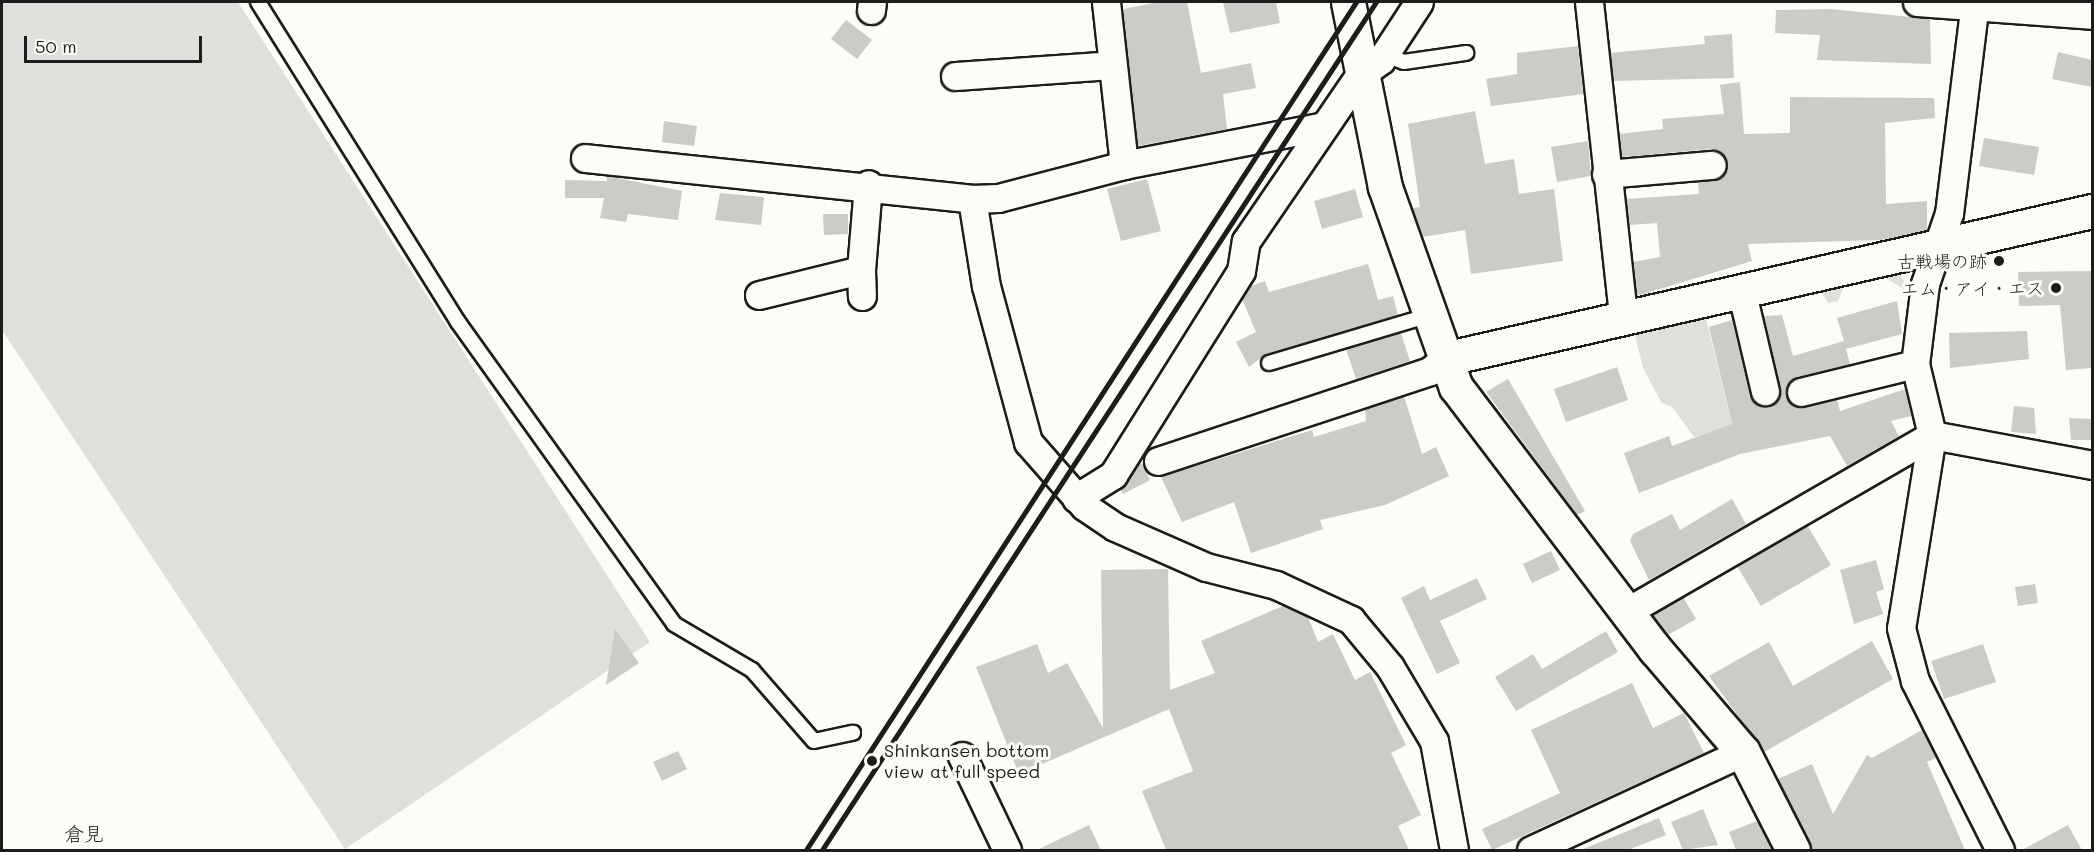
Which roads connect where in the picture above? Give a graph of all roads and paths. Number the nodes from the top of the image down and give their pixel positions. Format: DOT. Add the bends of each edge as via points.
graph roads {
  1 [pos="258,2"];
  2 [pos="1106,2"];
  3 [pos="1348,2"];
  4 [pos="1419,2"];
  5 [pos="1588,2"];
  6 [pos="1917,2"];
  7 [pos="1975,2"];
  8 [pos="2092,15"];
  9 [pos="1466,52"];
  10 [pos="1385,55"];
  11 [pos="1112,65"];
  12 [pos="955,76"];
  13 [pos="1359,76"];
  14 [pos="1324,126"];
  15 [pos="585,158"];
  16 [pos="1124,165"];
  17 [pos="1712,165"];
  18 [pos="1606,174"];
  19 [pos="868,184"];
  20 [pos="972,199"];
  21 [pos="2092,211"];
  22 [pos="1939,246"];
  23 [pos="1741,289"];
  24 [pos="759,295"];
  25 [pos="1427,316"];
  26 [pos="1623,316"];
  27 [pos="1444,359"];
  28 [pos="1269,363"];
  29 [pos="1915,364"];
  30 [pos="1765,391"];
  31 [pos="1801,392"];
  32 [pos="1932,435"];
  33 [pos="1158,461"];
  34 [pos="2092,465"];
  35 [pos="1076,498"];
  36 [pos="1626,612"];
  37 [pos="853,734"];
  38 [pos="1743,752"];
  39 [pos="962,756"];
  40 [pos="1545,848"];
  41 [pos="1007,850"];
  42 [pos="1454,850"];
  43 [pos="1793,850"];
  44 [pos="2000,850"];
  1 -- 37 [label="lane" via="458,322 674,624 752,670 814,741"];
  2 -- 11 [label="street"];
  3 -- 13 [label="street"];
  4 -- 10 [label="street"];
  5 -- 18 [label="street"];
  6 -- 7 [label="street"];
  7 -- 8 [label="street"];
  7 -- 22 [label="street" via="1949,213"];
  9 -- 10 [label="lane" via="1404,62"];
  10 -- 13 [label="street"];
  11 -- 12 [label="street" via="982,82"];
  11 -- 16 [label="street"];
  13 -- 14 [label="street"];
  13 -- 25 [label="street" via="1385,187"];
  14 -- 16 [label="street"];
  14 -- 35 [label="street" via="1246,241 1241,272 1113,475"];
  15 -- 19 [label="street"];
  16 -- 20 [label="street" via="998,198"];
  17 -- 18 [label="street"];
  18 -- 26 [label="street"];
  19 -- 20 [label="street"];
  19 -- 24 [label="street" via="861,283 789,300"];
  20 -- 35 [label="street" via="986,286 1028,442"];
  21 -- 22 [label="street"];
  22 -- 23 [label="street"];
  22 -- 29 [label="street" via="1925,284"];
  23 -- 26 [label="street"];
  23 -- 30 [label="street"];
  25 -- 27 [label="street"];
  25 -- 28 [label="lane"];
  26 -- 27 [label="street"];
  27 -- 33 [label="street" via="1430,371 1319,418"];
  27 -- 36 [label="street" via="1476,415"];
  29 -- 31 [label="street"];
  29 -- 32 [label="street"];
  32 -- 34 [label="street"];
  32 -- 36 [label="street"];
  32 -- 44 [label="street" via="1902,604 1903,645"];
  35 -- 42 [label="street" via="1123,531 1206,567 1276,585 1351,620 1390,667 1434,741"];
  36 -- 38 [label="street"];
  38 -- 40 [label="street"];
  38 -- 43 [label="street"];
  39 -- 41 [label="street"];
}
